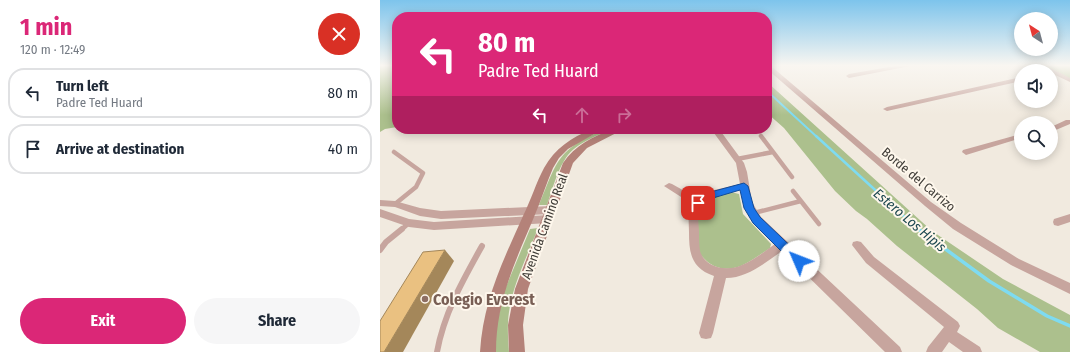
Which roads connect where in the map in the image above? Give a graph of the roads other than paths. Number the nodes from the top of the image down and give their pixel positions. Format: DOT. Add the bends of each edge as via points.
graph roads {
  1 [pos="786,82"];
  2 [pos="1007,82"];
  3 [pos="887,109"];
  4 [pos="1069,122"];
  5 [pos="1058,124"];
  6 [pos="1058,127"];
  7 [pos="589,134"];
  8 [pos="608,134"];
  9 [pos="719,134"];
  10 [pos="761,136"];
  11 [pos="1014,138"];
  12 [pos="394,152"];
  13 [pos="773,152"];
  14 [pos="966,152"];
  15 [pos="737,159"];
  16 [pos="792,177"];
  17 [pos="669,186"];
  18 [pos="744,186"];
  19 [pos="793,191"];
  20 [pos="801,201"];
  21 [pos="380,203"];
  22 [pos="698,203"];
  23 [pos="395,204"];
  24 [pos="380,213"];
  25 [pos="549,214"];
  26 [pos="752,214"];
  27 [pos="529,216"];
  28 [pos="1070,218"];
  29 [pos="1058,222"];
  30 [pos="409,223"];
  31 [pos="819,224"];
  32 [pos="782,245"];
  33 [pos="482,246"];
  34 [pos="856,246"];
  35 [pos="380,250"];
  36 [pos="721,273"];
  37 [pos="1070,289"];
  38 [pos="950,329"];
  39 [pos="706,333"];
  40 [pos="437,352"];
  41 [pos="488,352"];
  42 [pos="517,352"];
  43 [pos="895,352"];
  44 [pos="933,352"];
  45 [pos="975,352"];
  1 -- 37 [label="street, Borde del Carrizo" via="957,226 1015,262"];
  2 -- 3 [label="street" via="975,92"];
  4 -- 5 [label="street"];
  4 -- 6 [label="street"];
  7 -- 27 [label="main road, Avenida Camino Real" via="576,140 557,156"];
  8 -- 25 [label="main road, Avenida Camino Real" via="590,142 573,155"];
  9 -- 15 [label="street"];
  10 -- 13 [label="lane"];
  11 -- 14 [label="street"];
  12 -- 23 [label="lane" via="423,173 417,186"];
  13 -- 15 [label="lane"];
  13 -- 16 [label="lane"];
  15 -- 18 [label="street" via="743,172"];
  17 -- 22 [label="street"];
  18 -- 22 [label="street" via="710,195"];
  18 -- 26 [label="street" via="746,202"];
  19 -- 20 [label="lane"];
  20 -- 26 [label="lane"];
  20 -- 31 [label="lane"];
  21 -- 23 [label="street"];
  22 -- 36 [label="street" via="694,211 695,253 707,267"];
  23 -- 27 [label="street" via="441,215"];
  24 -- 30 [label="street"];
  25 -- 27 [label="street"];
  25 -- 42 [label="main road, Avenida Camino Real" via="518,299 514,337"];
  26 -- 32 [label="street"];
  27 -- 30 [label="street" via="434,226"];
  27 -- 41 [label="main road, Avenida Camino Real" via="496,294 490,318"];
  28 -- 29 [label="street"];
  30 -- 35 [label="lane"];
  32 -- 36 [label="street" via="745,269"];
  32 -- 43 [label="street"];
  33 -- 40 [label="lane" via="448,311"];
  34 -- 38 [label="street"];
  36 -- 39 [label="street"];
  38 -- 44 [label="street"];
  38 -- 45 [label="street"];
}
